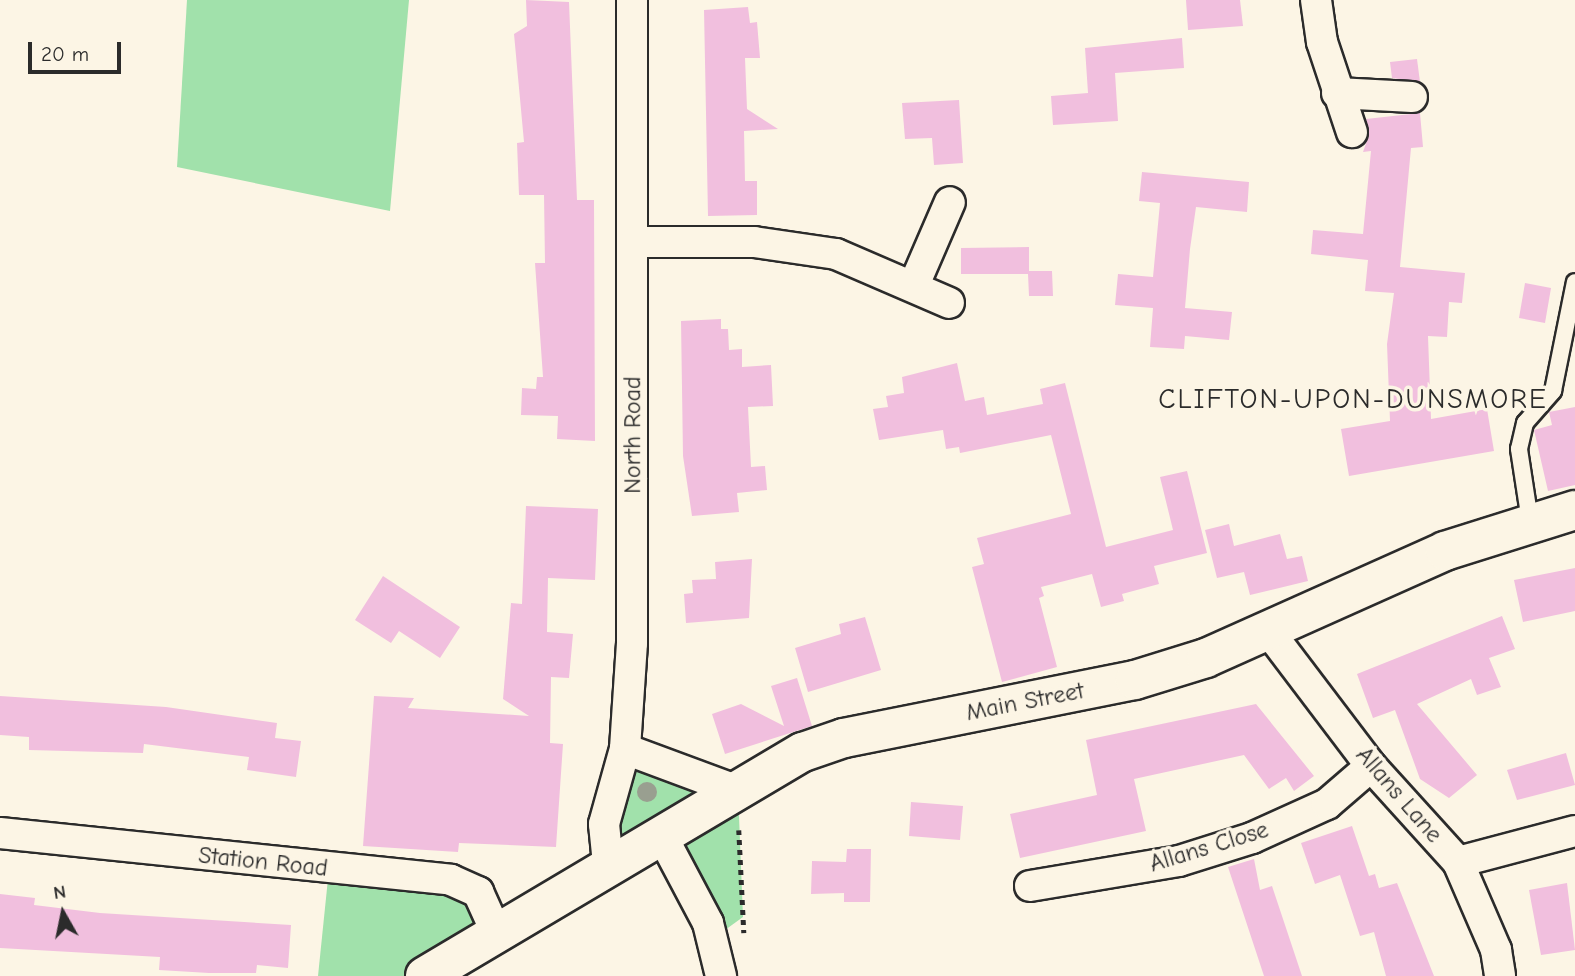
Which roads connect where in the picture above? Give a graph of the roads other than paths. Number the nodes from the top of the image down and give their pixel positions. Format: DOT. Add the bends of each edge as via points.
graph roads {
  1 [pos="632,0"];
  2 [pos="1316,0"];
  3 [pos="1337,93"];
  4 [pos="1412,97"];
  5 [pos="1352,132"];
  6 [pos="950,202"];
  7 [pos="635,242"];
  8 [pos="1575,282"];
  9 [pos="914,285"];
  10 [pos="949,303"];
  11 [pos="1570,324"];
  12 [pos="1575,510"];
  13 [pos="1530,521"];
  14 [pos="1267,629"];
  15 [pos="625,749"];
  16 [pos="1371,766"];
  17 [pos="738,790"];
  18 [pos="1575,831"];
  19 [pos="0,833"];
  20 [pos="663,838"];
  21 [pos="1458,862"];
  22 [pos="608,864"];
  23 [pos="1030,886"];
  24 [pos="497,933"];
  25 [pos="425,976"];
  26 [pos="721,976"];
  27 [pos="1500,976"];
  1 -- 7 [label="street, North Road"];
  2 -- 3 [label="street"];
  3 -- 4 [label="street"];
  3 -- 5 [label="street"];
  6 -- 9 [label="street"];
  7 -- 9 [label="street" via="754,242 836,254"];
  7 -- 15 [label="street, North Road" via="631,716"];
  8 -- 11 [label="lane"];
  9 -- 10 [label="street"];
  11 -- 13 [label="lane" via="1553,391 1525,423 1519,449"];
  12 -- 13 [label="street, Main Street"];
  13 -- 14 [label="street, Main Street" via="1445,551"];
  14 -- 16 [label="street, Allans Lane"];
  14 -- 17 [label="street, Main Street" via="1206,658 1135,680 844,738 803,752"];
  15 -- 17 [label="street"];
  15 -- 22 [label="street, North Road" via="604,824"];
  16 -- 21 [label="street, Allans Lane"];
  16 -- 23 [label="street, Allans Close" via="1327,804 1252,838 1179,861"];
  17 -- 20 [label="street, Main Street"];
  18 -- 21 [label="street"];
  19 -- 24 [label="street, Station Road" via="451,880 478,892"];
  20 -- 22 [label="street, Main Street"];
  20 -- 26 [label="street" via="708,923"];
  21 -- 27 [label="street, Allans Lane" via="1496,950"];
  22 -- 24 [label="street, Main Street"];
  24 -- 25 [label="street, Main Street"];
}
